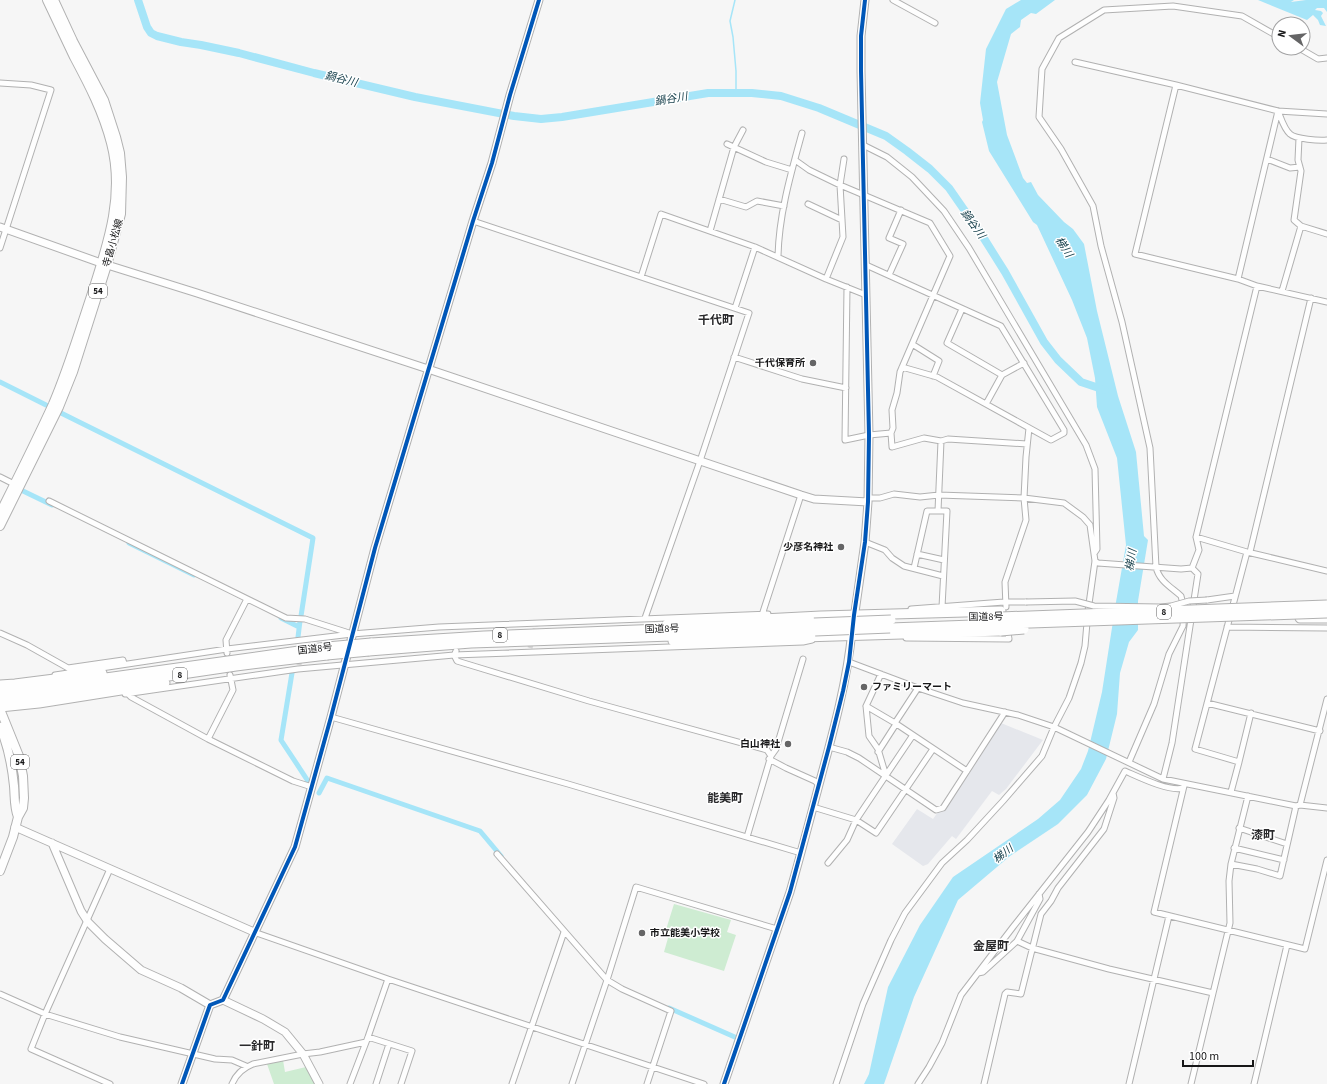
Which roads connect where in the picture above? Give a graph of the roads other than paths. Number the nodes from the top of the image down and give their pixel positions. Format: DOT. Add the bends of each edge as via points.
graph roads {
  1 [pos="47,0"];
  2 [pos="54,0"];
  3 [pos="539,0"];
  4 [pos="865,0"];
  5 [pos="893,0"];
  6 [pos="935,23"];
  7 [pos="1271,32"];
  8 [pos="1311,55"];
  9 [pos="1327,58"];
  10 [pos="1075,62"];
  11 [pos="0,83"];
  12 [pos="1176,85"];
  13 [pos="1278,111"];
  14 [pos="1327,114"];
  15 [pos="742,130"];
  16 [pos="802,133"];
  17 [pos="1299,138"];
  18 [pos="1327,140"];
  19 [pos="727,144"];
  20 [pos="863,145"];
  21 [pos="734,147"];
  22 [pos="844,159"];
  23 [pos="1267,159"];
  24 [pos="795,160"];
  25 [pos="1300,167"];
  26 [pos="792,170"];
  27 [pos="840,185"];
  28 [pos="863,195"];
  29 [pos="719,199"];
  30 [pos="808,204"];
  31 [pos="784,206"];
  32 [pos="901,210"];
  33 [pos="473,220"];
  34 [pos="842,220"];
  35 [pos="1301,226"];
  36 [pos="3,228"];
  37 [pos="710,231"];
  38 [pos="1327,234"];
  39 [pos="755,247"];
  40 [pos="0,248"];
  41 [pos="778,256"];
  42 [pos="104,264"];
  43 [pos="866,264"];
  44 [pos="889,275"];
  45 [pos="641,277"];
  46 [pos="826,279"];
  47 [pos="1238,279"];
  48 [pos="1257,286"];
  49 [pos="847,287"];
  50 [pos="1282,291"];
  51 [pos="866,295"];
  52 [pos="932,295"];
  53 [pos="1311,298"];
  54 [pos="1327,302"];
  55 [pos="735,308"];
  56 [pos="962,308"];
  57 [pos="912,344"];
  58 [pos="734,357"];
  59 [pos="1024,363"];
  60 [pos="902,367"];
  61 [pos="428,369"];
  62 [pos="1002,375"];
  63 [pos="933,376"];
  64 [pos="846,388"];
  65 [pos="986,404"];
  66 [pos="1029,428"];
  67 [pos="891,433"];
  68 [pos="869,435"];
  69 [pos="941,441"];
  70 [pos="1027,444"];
  71 [pos="700,461"];
  72 [pos="0,477"];
  73 [pos="14,484"];
  74 [pos="801,495"];
  75 [pos="939,495"];
  76 [pos="1024,498"];
  77 [pos="868,500"];
  78 [pos="49,501"];
  79 [pos="938,511"];
  80 [pos="0,512"];
  81 [pos="0,526"];
  82 [pos="1196,538"];
  83 [pos="865,542"];
  84 [pos="1248,552"];
  85 [pos="917,554"];
  86 [pos="944,560"];
  87 [pos="1096,560"];
  88 [pos="1155,567"];
  89 [pos="914,568"];
  90 [pos="1192,568"];
  91 [pos="1327,571"];
  92 [pos="944,576"];
  93 [pos="1235,596"];
  94 [pos="246,599"];
  95 [pos="1327,601"];
  96 [pos="1327,605"];
  97 [pos="942,606"];
  98 [pos="1273,610"];
  99 [pos="1327,612"];
  100 [pos="880,614"];
  101 [pos="762,615"];
  102 [pos="854,615"];
  103 [pos="1106,617"];
  104 [pos="1003,618"];
  105 [pos="1327,618"];
  106 [pos="814,624"];
  107 [pos="1227,627"];
  108 [pos="889,628"];
  109 [pos="1327,628"];
  110 [pos="646,630"];
  111 [pos="0,633"];
  112 [pos="352,634"];
  113 [pos="629,634"];
  114 [pos="826,636"];
  115 [pos="852,636"];
  116 [pos="370,647"];
  117 [pos="227,651"];
  118 [pos="327,651"];
  119 [pos="455,653"];
  120 [pos="257,657"];
  121 [pos="803,659"];
  122 [pos="849,662"];
  123 [pos="124,664"];
  124 [pos="345,664"];
  125 [pos="881,674"];
  126 [pos="231,677"];
  127 [pos="15,684"];
  128 [pos="0,685"];
  129 [pos="918,688"];
  130 [pos="0,691"];
  131 [pos="128,694"];
  132 [pos="36,696"];
  133 [pos="0,699"];
  134 [pos="1327,699"];
  135 [pos="1207,703"];
  136 [pos="866,706"];
  137 [pos="0,708"];
  138 [pos="1005,712"];
  139 [pos="1250,713"];
  140 [pos="331,717"];
  141 [pos="895,724"];
  142 [pos="0,727"];
  143 [pos="1055,728"];
  144 [pos="1320,731"];
  145 [pos="913,735"];
  146 [pos="208,739"];
  147 [pos="829,748"];
  148 [pos="933,749"];
  149 [pos="878,752"];
  150 [pos="770,758"];
  151 [pos="1127,762"];
  152 [pos="1239,762"];
  153 [pos="967,771"];
  154 [pos="886,776"];
  155 [pos="1163,779"];
  156 [pos="819,785"];
  157 [pos="1184,785"];
  158 [pos="312,787"];
  159 [pos="905,790"];
  160 [pos="1231,792"];
  161 [pos="1113,793"];
  162 [pos="1248,796"];
  163 [pos="1298,805"];
  164 [pos="813,807"];
  165 [pos="1327,808"];
  166 [pos="18,818"];
  167 [pos="856,820"];
  168 [pos="15,827"];
  169 [pos="1240,828"];
  170 [pos="747,837"];
  171 [pos="52,843"];
  172 [pos="1287,844"];
  173 [pos="1234,848"];
  174 [pos="800,853"];
  175 [pos="497,854"];
  176 [pos="1284,860"];
  177 [pos="1327,860"];
  178 [pos="828,863"];
  179 [pos="1231,864"];
  180 [pos="110,869"];
  181 [pos="0,871"];
  182 [pos="1039,894"];
  183 [pos="1169,916"];
  184 [pos="88,922"];
  185 [pos="777,929"];
  186 [pos="1228,931"];
  187 [pos="254,932"];
  188 [pos="564,932"];
  189 [pos="1017,941"];
  190 [pos="1287,945"];
  191 [pos="1032,948"];
  192 [pos="978,973"];
  193 [pos="388,979"];
  194 [pos="1154,979"];
  195 [pos="607,980"];
  196 [pos="1213,993"];
  197 [pos="0,994"];
  198 [pos="223,1000"];
  199 [pos="210,1005"];
  200 [pos="45,1014"];
  201 [pos="531,1026"];
  202 [pos="367,1040"];
  203 [pos="389,1044"];
  204 [pos="586,1044"];
  205 [pos="192,1054"];
  206 [pos="303,1054"];
  207 [pos="246,1066"];
  208 [pos="652,1067"];
  209 [pos="110,1084"];
  210 [pos="182,1084"];
  211 [pos="232,1084"];
  212 [pos="319,1084"];
  213 [pos="350,1084"];
  214 [pos="376,1084"];
  215 [pos="401,1084"];
  216 [pos="512,1084"];
  217 [pos="572,1084"];
  218 [pos="647,1084"];
  219 [pos="704,1084"];
  220 [pos="724,1084"];
  221 [pos="836,1084"];
  222 [pos="918,1084"];
  223 [pos="984,1084"];
  224 [pos="1129,1084"];
  225 [pos="1191,1084"];
  226 [pos="1254,1084"];
  1 -- 42 [label="main road, 寺畠小松線 / 54" via="89,83 111,144 116,170 115,200"];
  2 -- 42 [label="main road, 寺畠小松線 / 54" via="104,100 120,153 121,214"];
  3 -- 33 [label="street"];
  4 -- 20 [label="street" via="861,36"];
  5 -- 6 [label="street"];
  7 -- 88 [label="street" via="1242,16 1173,6 1104,10 1059,38 1042,69 1039,117 1062,149 1093,206 1122,322 1150,448"];
  8 -- 9 [label="street" via="1318,59"];
  10 -- 12 [label="street"];
  11 -- 36 [label="street" via="31,85 51,90"];
  12 -- 13 [label="street"];
  12 -- 47 [label="street" via="1135,254"];
  13 -- 14 [label="street"];
  13 -- 17 [label="street" via="1290,134"];
  13 -- 23 [label="street"];
  15 -- 21 [label="street"];
  16 -- 24 [label="street"];
  17 -- 18 [label="street"];
  17 -- 25 [label="street"];
  19 -- 21 [label="street"];
  20 -- 28 [label="street"];
  20 -- 87 [label="street" via="888,157 912,177 944,211 969,248 1086,445 1095,469"];
  21 -- 26 [label="street" via="766,162"];
  21 -- 29 [label="street"];
  22 -- 27 [label="street"];
  23 -- 25 [label="street" via="1290,168"];
  23 -- 47 [label="street"];
  24 -- 26 [label="street"];
  24 -- 27 [label="street"];
  25 -- 35 [label="street" via="1294,220"];
  26 -- 31 [label="street"];
  27 -- 28 [label="street"];
  27 -- 34 [label="street"];
  28 -- 32 [label="street"];
  28 -- 43 [label="street"];
  29 -- 31 [label="street" via="746,207 757,201"];
  29 -- 37 [label="street"];
  30 -- 34 [label="street"];
  31 -- 41 [label="street"];
  32 -- 44 [label="street" via="889,238 903,244"];
  32 -- 52 [label="street" via="930,223 950,256"];
  33 -- 45 [label="street"];
  33 -- 61 [label="street"];
  34 -- 46 [label="street" via="843,237"];
  35 -- 38 [label="street"];
  35 -- 50 [label="street"];
  36 -- 40 [label="street"];
  36 -- 42 [label="street"];
  37 -- 39 [label="street"];
  37 -- 45 [label="street" via="661,214"];
  39 -- 41 [label="street"];
  39 -- 55 [label="street"];
  41 -- 46 [label="street"];
  42 -- 61 [label="street" via="197,292"];
  42 -- 73 [label="main road, 寺畠小松線 / 54" via="61,385"];
  42 -- 81 [label="main road, 寺畠小松線 / 54" via="73,372 60,407"];
  43 -- 44 [label="street"];
  43 -- 51 [label="street"];
  44 -- 52 [label="street"];
  45 -- 55 [label="street"];
  46 -- 49 [label="street"];
  47 -- 48 [label="street"];
  48 -- 50 [label="street"];
  48 -- 82 [label="street"];
  49 -- 51 [label="street"];
  49 -- 64 [label="street"];
  50 -- 53 [label="street"];
  51 -- 68 [label="street"];
  52 -- 56 [label="street"];
  52 -- 57 [label="street"];
  53 -- 54 [label="street"];
  53 -- 84 [label="street"];
  55 -- 58 [label="street" via="749,313"];
  56 -- 59 [label="street" via="1000,326"];
  56 -- 62 [label="street" via="947,343"];
  57 -- 60 [label="street"];
  57 -- 63 [label="street" via="939,361"];
  58 -- 64 [label="street" via="802,379"];
  58 -- 71 [label="street"];
  59 -- 62 [label="street"];
  59 -- 66 [label="street" via="1064,433 1051,440"];
  60 -- 63 [label="street"];
  60 -- 67 [label="street" via="892,410"];
  61 -- 71 [label="street"];
  61 -- 112 [label="street"];
  62 -- 65 [label="street"];
  63 -- 65 [label="street"];
  64 -- 68 [label="street" via="845,440"];
  65 -- 66 [label="street"];
  66 -- 70 [label="street"];
  67 -- 68 [label="street"];
  67 -- 69 [label="street" via="892,447 924,438"];
  68 -- 77 [label="street"];
  69 -- 70 [label="street" via="948,439"];
  69 -- 75 [label="street"];
  70 -- 76 [label="street"];
  71 -- 74 [label="street"];
  71 -- 110 [label="street"];
  72 -- 73 [label="street"];
  73 -- 80 [label="main road, 寺畠小松線 / 54"];
  74 -- 77 [label="street" via="814,499"];
  74 -- 101 [label="street"];
  75 -- 76 [label="street"];
  75 -- 77 [label="street" via="920,497 894,494"];
  75 -- 79 [label="street"];
  76 -- 87 [label="street" via="1064,503 1083,517 1090,525"];
  76 -- 104 [label="street" via="1026,520 1005,582"];
  77 -- 83 [label="street"];
  78 -- 94 [label="street"];
  79 -- 85 [label="street" via="927,511"];
  79 -- 86 [label="street" via="947,511"];
  82 -- 84 [label="street"];
  82 -- 90 [label="street" via="1199,550"];
  83 -- 89 [label="street" via="885,550 904,566"];
  83 -- 102 [label="street"];
  84 -- 91 [label="street"];
  84 -- 93 [label="street"];
  85 -- 86 [label="street"];
  85 -- 89 [label="street"];
  86 -- 92 [label="street"];
  87 -- 88 [label="street"];
  87 -- 143 [label="street" via="1083,657"];
  88 -- 90 [label="street"];
  88 -- 151 [label="street" via="1165,583 1182,596 1183,626 1169,654 1154,704"];
  89 -- 92 [label="street"];
  90 -- 155 [label="street" via="1198,574 1172,743"];
  92 -- 97 [label="street"];
  93 -- 104 [label="street, bridge" via="1160,607 1094,606 1075,601 1026,602"];
  93 -- 107 [label="street"];
  94 -- 112 [label="street" via="286,618 305,619"];
  94 -- 117 [label="street" via="226,640"];
  95 -- 98 [label="highway, bridge"];
  96 -- 98 [label="highway, 国道8号 / 8, bridge"];
  97 -- 100 [label="street"];
  97 -- 104 [label="street"];
  98 -- 99 [label="highway, 国道8号 / 8, bridge"];
  98 -- 103 [label="highway, 国道8号 / 8, bridge"];
  98 -- 105 [label="highway, bridge" via="1288,618"];
  100 -- 102 [label="highway"];
  100 -- 104 [label="highway"];
  101 -- 106 [label="street" via="811,613"];
  101 -- 110 [label="street"];
  102 -- 106 [label="highway"];
  102 -- 115 [label="street"];
  103 -- 104 [label="highway, 国道8号 / 8, bridge"];
  103 -- 104 [label="highway, bridge" via="1061,626"];
  104 -- 108 [label="highway, 国道8号 / 8"];
  104 -- 108 [label="highway"];
  106 -- 108 [label="highway, 国道8号 / 8, bridge"];
  106 -- 110 [label="highway, 国道8号 / 8"];
  107 -- 109 [label="street"];
  107 -- 135 [label="street"];
  108 -- 115 [label="highway"];
  110 -- 112 [label="street" via="536,624"];
  110 -- 113 [label="highway, 国道8号 / 8"];
  110 -- 114 [label="highway" via="699,641"];
  111 -- 123 [label="street" via="68,668 123,660"];
  112 -- 117 [label="street"];
  112 -- 124 [label="street"];
  113 -- 116 [label="highway, 国道8号 / 8" via="593,632 484,636"];
  113 -- 116 [label="highway, 国道8号 / 8" via="600,642 579,639"];
  114 -- 115 [label="highway"];
  114 -- 119 [label="street" via="803,642"];
  115 -- 122 [label="street"];
  116 -- 118 [label="highway, 国道8号 / 8, bridge"];
  117 -- 123 [label="street"];
  118 -- 120 [label="highway, 国道8号 / 8"];
  118 -- 132 [label="highway, 国道8号 / 8" via="236,666 149,686"];
  119 -- 124 [label="street"];
  119 -- 150 [label="street" via="457,661 767,750"];
  120 -- 127 [label="highway" via="218,658"];
  120 -- 132 [label="highway, 国道8号 / 8"];
  121 -- 150 [label="street" via="776,749"];
  122 -- 125 [label="street"];
  122 -- 147 [label="street"];
  123 -- 127 [label="street" via="30,678"];
  124 -- 126 [label="street" via="298,667"];
  124 -- 140 [label="street"];
  125 -- 129 [label="street"];
  125 -- 136 [label="street"];
  126 -- 131 [label="street"];
  126 -- 146 [label="street" via="233,690"];
  127 -- 128 [label="highway"];
  129 -- 138 [label="street" via="963,703"];
  129 -- 141 [label="street"];
  130 -- 132 [label="highway, 国道8号 / 8"];
  131 -- 132 [label="street" via="45,705"];
  131 -- 146 [label="street"];
  132 -- 133 [label="highway, 国道8号 / 8"];
  132 -- 137 [label="highway, 8"];
  134 -- 144 [label="street"];
  135 -- 139 [label="street"];
  135 -- 152 [label="street" via="1196,749"];
  136 -- 141 [label="street"];
  136 -- 149 [label="street" via="869,736"];
  137 -- 166 [label="main road, 54" via="23,776 23,808"];
  138 -- 143 [label="street"];
  138 -- 153 [label="street"];
  139 -- 144 [label="street"];
  139 -- 152 [label="street"];
  140 -- 158 [label="street"];
  140 -- 170 [label="street"];
  141 -- 145 [label="street"];
  141 -- 149 [label="street"];
  142 -- 166 [label="main road, 54" via="12,768"];
  143 -- 151 [label="street"];
  143 -- 221 [label="street" via="1042,756 967,840 942,863 906,913 891,940 863,1004"];
  144 -- 163 [label="street"];
  145 -- 148 [label="street"];
  145 -- 154 [label="street"];
  146 -- 158 [label="street" via="293,781"];
  147 -- 154 [label="street" via="860,758"];
  147 -- 156 [label="street"];
  148 -- 153 [label="street"];
  148 -- 159 [label="street"];
  149 -- 154 [label="street"];
  150 -- 156 [label="street"];
  150 -- 170 [label="street"];
  151 -- 155 [label="street"];
  152 -- 160 [label="street"];
  153 -- 159 [label="street" via="943,808 936,810"];
  154 -- 159 [label="street"];
  154 -- 167 [label="street"];
  155 -- 157 [label="street"];
  156 -- 164 [label="street"];
  157 -- 160 [label="street"];
  157 -- 161 [label="street" via="1179,789 1168,787 1125,771"];
  157 -- 183 [label="street" via="1154,912"];
  158 -- 187 [label="street" via="295,847"];
  159 -- 167 [label="street" via="876,834"];
  160 -- 162 [label="street"];
  161 -- 182 [label="street" via="1088,832"];
  161 -- 191 [label="street" via="1114,798 1104,829 1040,914"];
  162 -- 163 [label="street"];
  162 -- 169 [label="street"];
  163 -- 165 [label="street"];
  163 -- 172 [label="street"];
  164 -- 167 [label="street"];
  164 -- 174 [label="street"];
  166 -- 168 [label="main road, 54"];
  167 -- 178 [label="street" via="847,840"];
  168 -- 171 [label="street"];
  168 -- 181 [label="main road, 54"];
  169 -- 172 [label="street"];
  169 -- 173 [label="street"];
  170 -- 174 [label="street"];
  171 -- 180 [label="street"];
  171 -- 184 [label="street"];
  172 -- 176 [label="street"];
  173 -- 176 [label="street"];
  173 -- 179 [label="street"];
  174 -- 185 [label="street"];
  175 -- 188 [label="street"];
  176 -- 179 [label="street" via="1280,876"];
  177 -- 190 [label="street" via="1305,949"];
  179 -- 186 [label="street"];
  180 -- 184 [label="street"];
  180 -- 187 [label="street"];
  182 -- 189 [label="street" via="1040,899"];
  182 -- 192 [label="street"];
  183 -- 186 [label="street"];
  183 -- 194 [label="street"];
  184 -- 199 [label="street" via="141,970 181,988"];
  184 -- 200 [label="street"];
  185 -- 195 [label="street" via="636,888"];
  185 -- 220 [label="street"];
  186 -- 190 [label="street"];
  186 -- 196 [label="street"];
  187 -- 193 [label="street"];
  187 -- 198 [label="street"];
  188 -- 195 [label="street"];
  188 -- 201 [label="street"];
  189 -- 191 [label="street"];
  189 -- 192 [label="street" via="983,972"];
  190 -- 226 [label="street"];
  191 -- 194 [label="street"];
  191 -- 223 [label="street" via="1021,994 1005,994"];
  192 -- 222 [label="street" via="961,996 942,1043"];
  193 -- 201 [label="street"];
  193 -- 202 [label="street"];
  194 -- 196 [label="street"];
  194 -- 224 [label="street"];
  195 -- 204 [label="street"];
  195 -- 208 [label="street" via="672,1011"];
  196 -- 225 [label="street"];
  197 -- 200 [label="street"];
  198 -- 199 [label="street"];
  198 -- 206 [label="street" via="281,1029"];
  199 -- 205 [label="street"];
  200 -- 205 [label="street" via="120,1037"];
  200 -- 209 [label="street" via="31,1049"];
  201 -- 204 [label="street"];
  201 -- 216 [label="street"];
  202 -- 203 [label="street"];
  202 -- 206 [label="street"];
  202 -- 213 [label="street"];
  203 -- 214 [label="street"];
  203 -- 215 [label="street" via="412,1051"];
  204 -- 208 [label="street"];
  204 -- 217 [label="street"];
  205 -- 207 [label="street" via="232,1060"];
  205 -- 210 [label="street"];
  206 -- 207 [label="street"];
  206 -- 212 [label="street"];
  207 -- 211 [label="street"];
  208 -- 218 [label="street"];
  208 -- 219 [label="street"];
}
